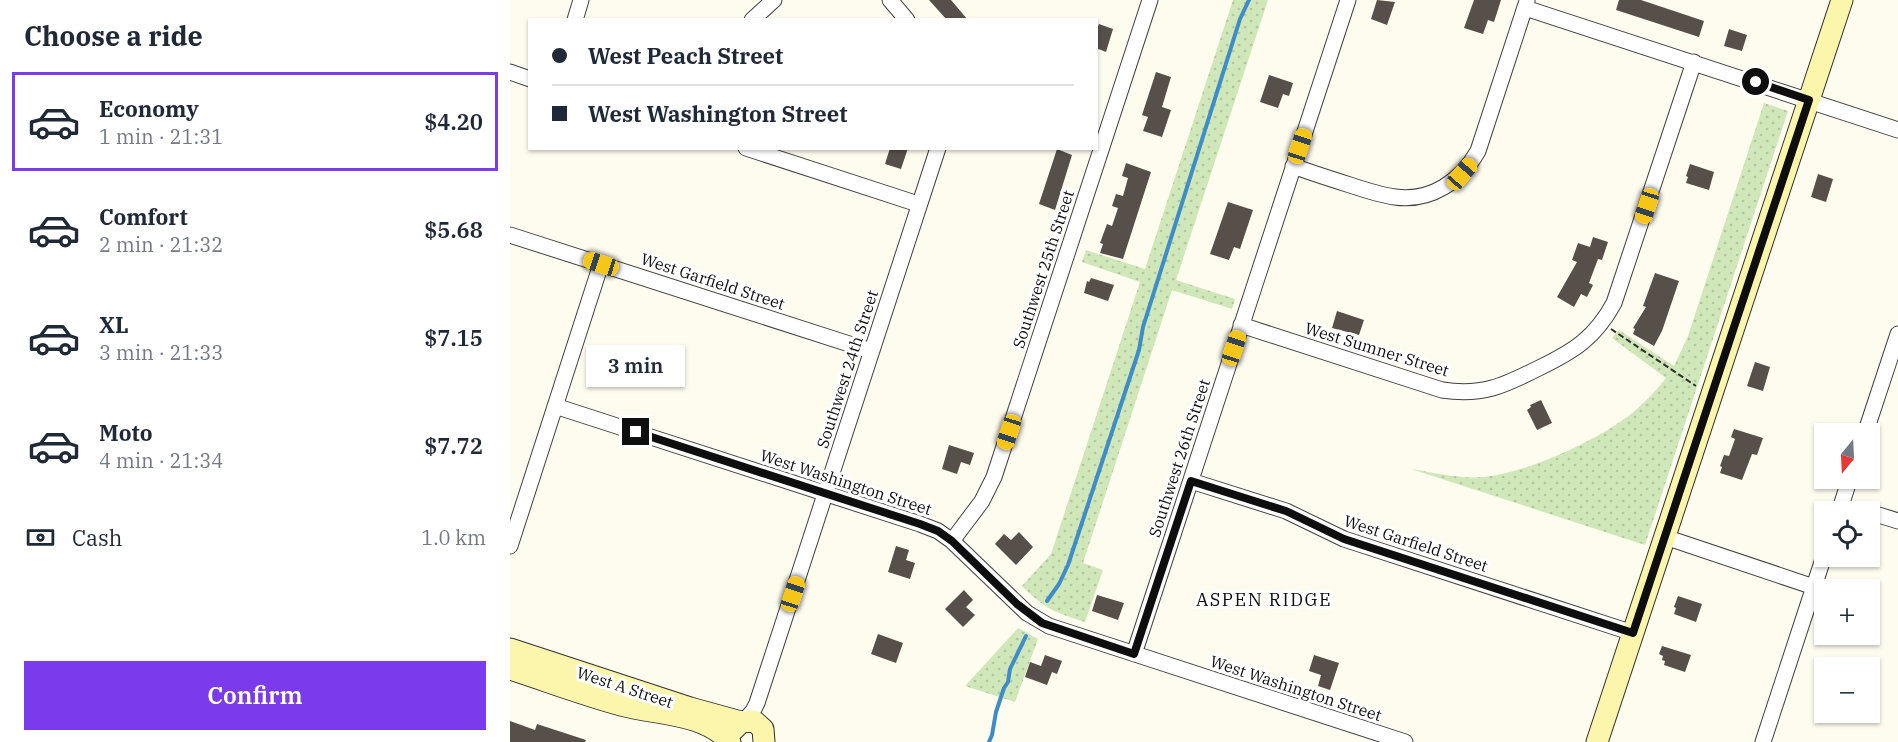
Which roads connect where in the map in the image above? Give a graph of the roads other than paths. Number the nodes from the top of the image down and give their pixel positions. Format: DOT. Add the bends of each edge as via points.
graph roads {
  1 [pos="581,0"];
  2 [pos="774,0"];
  3 [pos="890,0"];
  4 [pos="1150,0"];
  5 [pos="1348,0"];
  6 [pos="1842,0"];
  7 [pos="1526,4"];
  8 [pos="576,18"];
  9 [pos="754,18"];
  10 [pos="906,18"];
  11 [pos="1694,62"];
  12 [pos="510,72"];
  13 [pos="528,78"];
  14 [pos="1809,100"];
  15 [pos="1898,130"];
  16 [pos="752,150"];
  17 [pos="937,150"];
  18 [pos="1293,166"];
  19 [pos="918,204"];
  20 [pos="510,235"];
  21 [pos="601,264"];
  22 [pos="1241,325"];
  23 [pos="1898,334"];
  24 [pos="871,351"];
  25 [pos="1894,359"];
  26 [pos="555,406"];
  27 [pos="1869,423"];
  28 [pos="1191,481"];
  29 [pos="826,494"];
  30 [pos="1880,515"];
  31 [pos="1898,521"];
  32 [pos="1665,537"];
  33 [pos="952,541"];
  34 [pos="510,546"];
  35 [pos="1814,587"];
  36 [pos="1633,633"];
  37 [pos="510,648"];
  38 [pos="1134,654"];
  39 [pos="510,669"];
  40 [pos="758,726"];
  41 [pos="731,742"];
  42 [pos="1405,742"];
  43 [pos="1597,742"];
  44 [pos="1763,742"];
  1 -- 8 [label="street"];
  2 -- 9 [label="street"];
  3 -- 10 [label="street"];
  4 -- 33 [label="street, Southwest 25th Street" via="994,477 982,501"];
  5 -- 18 [label="street, Southwest 26th Street"];
  6 -- 14 [label="street"];
  7 -- 11 [label="street"];
  7 -- 18 [label="street" via="1478,151 1467,169 1451,183 1430,194 1396,198"];
  11 -- 14 [label="street"];
  11 -- 22 [label="street, West Sumner Street" via="1618,292 1602,323 1583,344 1563,356 1506,385 1474,392 1442,390"];
  12 -- 13 [label="street"];
  14 -- 15 [label="street"];
  14 -- 32 [label="street"];
  16 -- 19 [label="street"];
  17 -- 19 [label="street, Southwest 24th Street"];
  18 -- 22 [label="street, Southwest 26th Street"];
  19 -- 24 [label="street, Southwest 24th Street"];
  20 -- 21 [label="street, West Garfield Street"];
  21 -- 24 [label="street, West Garfield Street"];
  21 -- 26 [label="street"];
  22 -- 28 [label="street, Southwest 26th Street"];
  23 -- 25 [label="street"];
  24 -- 29 [label="street, Southwest 24th Street"];
  25 -- 27 [label="street"];
  26 -- 29 [label="street, West Washington Street"];
  26 -- 34 [label="street"];
  28 -- 36 [label="street, West Garfield Street" via="1286,511 1344,539"];
  28 -- 38 [label="street, Southwest 26th Street"];
  29 -- 33 [label="street, West Washington Street" via="920,524"];
  29 -- 40 [label="street, Southwest 24th Street"];
  30 -- 31 [label="street"];
  32 -- 35 [label="street"];
  32 -- 36 [label="street"];
  33 -- 38 [label="street, West Washington Street" via="1035,618"];
  35 -- 44 [label="street"];
  36 -- 43 [label="street"];
  37 -- 40 [label="street, West A Street" via="690,708"];
  38 -- 42 [label="street, West Washington Street"];
  39 -- 41 [label="street, West A Street" via="622,706 697,721"];
  40 -- 41 [label="street" via="733,730"];
}
